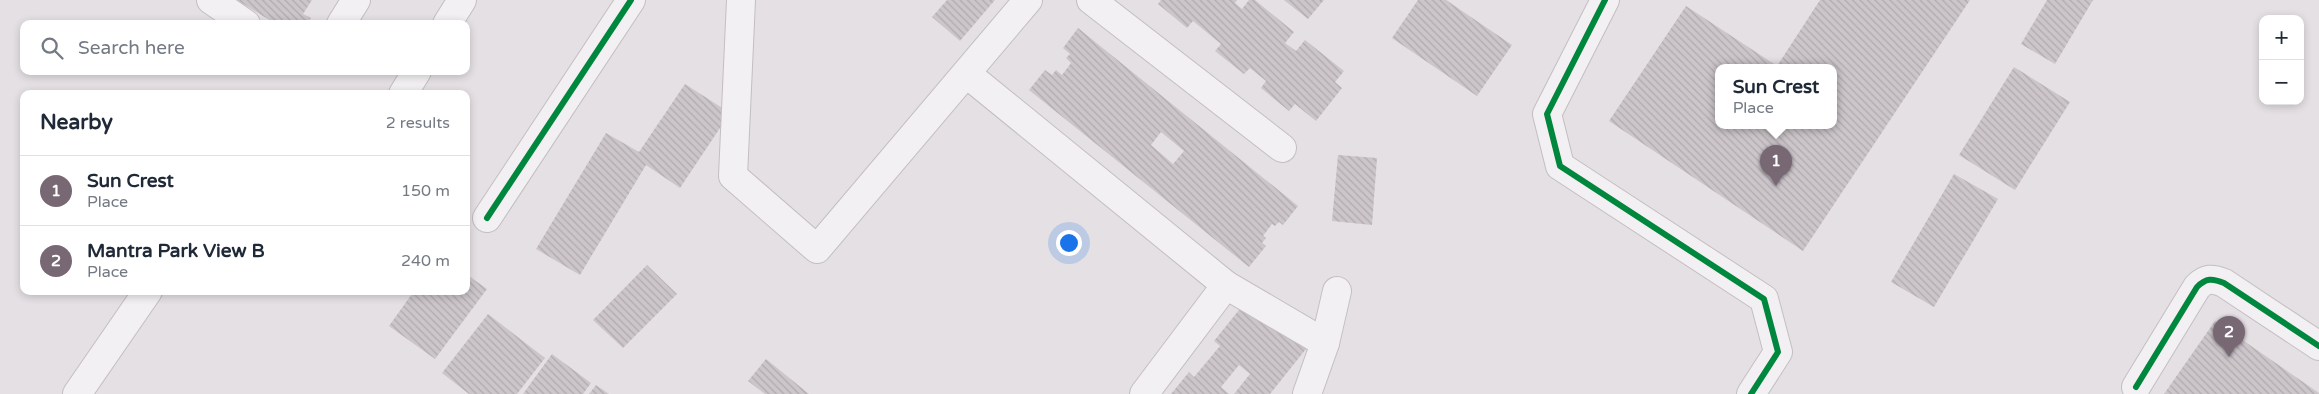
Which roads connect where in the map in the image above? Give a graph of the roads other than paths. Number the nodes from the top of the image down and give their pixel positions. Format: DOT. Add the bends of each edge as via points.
graph roads {
  1 [pos="211,0"];
  2 [pos="356,0"];
  3 [pos="462,0"];
  4 [pos="631,0"];
  5 [pos="741,0"];
  6 [pos="1028,0"];
  7 [pos="1091,0"];
  8 [pos="1605,0"];
  9 [pos="240,20"];
  10 [pos="344,20"];
  11 [pos="450,20"];
  12 [pos="967,74"];
  13 [pos="415,75"];
  14 [pos="405,90"];
  15 [pos="1282,148"];
  16 [pos="486,218"];
  17 [pos="1226,285"];
  18 [pos="1337,291"];
  19 [pos="145,295"];
  20 [pos="1325,343"];
  21 [pos="2319,346"];
  22 [pos="2136,388"];
  23 [pos="77,394"];
  24 [pos="1144,394"];
  25 [pos="1307,394"];
  26 [pos="1751,394"];
  1 -- 9 [label="street"];
  2 -- 10 [label="street"];
  3 -- 11 [label="street"];
  4 -- 16 [label="street"];
  5 -- 12 [label="street" via="733,176 817,249"];
  6 -- 12 [label="street"];
  7 -- 15 [label="street"];
  8 -- 26 [label="street" via="1547,114 1560,166 1764,300 1778,352"];
  12 -- 17 [label="street"];
  13 -- 14 [label="street"];
  17 -- 20 [label="street"];
  17 -- 24 [label="street"];
  18 -- 20 [label="street"];
  19 -- 23 [label="street"];
  20 -- 25 [label="street"];
  21 -- 22 [label="street" via="2224,283 2204,280"];
}
